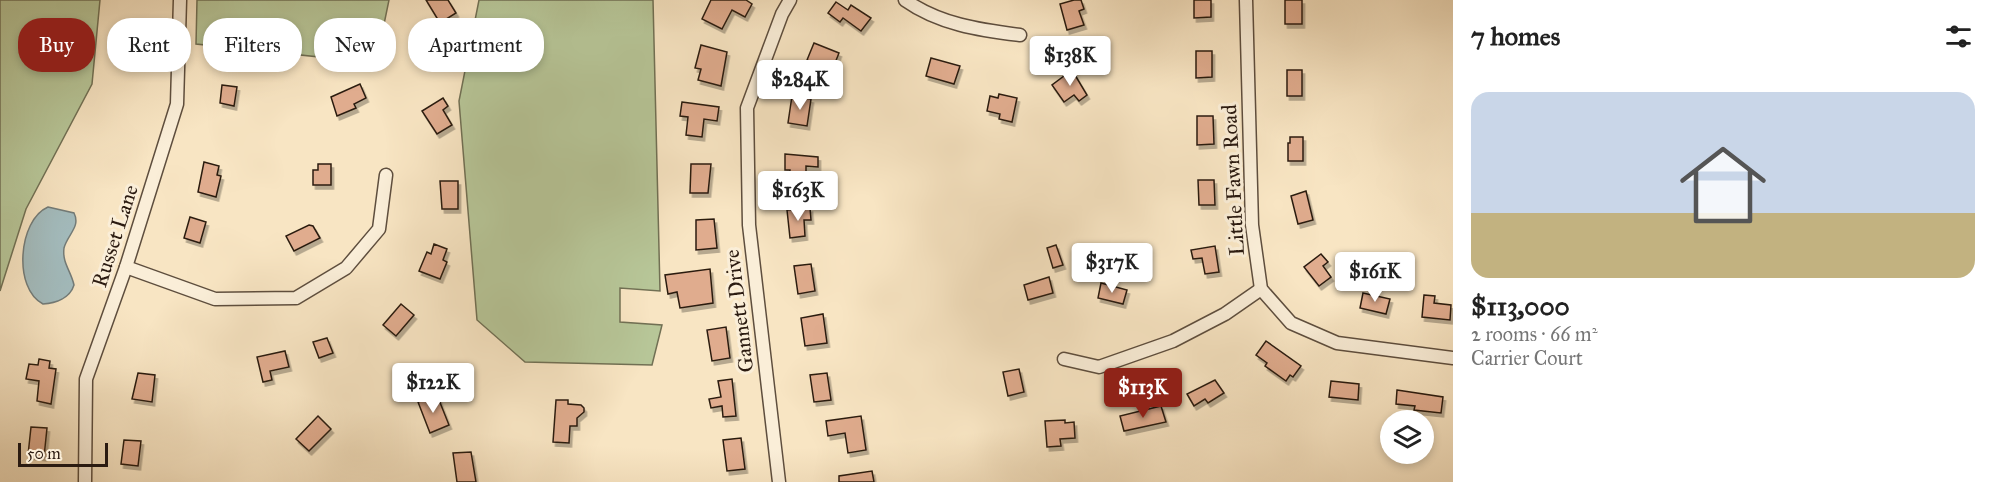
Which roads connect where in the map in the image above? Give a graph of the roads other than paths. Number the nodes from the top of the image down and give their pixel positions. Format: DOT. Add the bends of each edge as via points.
graph roads {
  1 [pos="180,0"];
  2 [pos="790,0"];
  3 [pos="905,0"];
  4 [pos="1246,0"];
  5 [pos="1020,35"];
  6 [pos="386,175"];
  7 [pos="126,267"];
  8 [pos="1261,289"];
  9 [pos="1453,358"];
  10 [pos="1064,359"];
  11 [pos="85,482"];
  12 [pos="779,482"];
  1 -- 7 [label="street, Russet Lane" via="177,104"];
  2 -- 12 [label="street, Gannett Drive" via="747,108 749,225"];
  3 -- 5 [label="street" via="924,13 974,30"];
  4 -- 8 [label="street, Little Fawn Road" via="1252,225"];
  6 -- 7 [label="street" via="380,229 346,268 296,298 215,299"];
  7 -- 11 [label="street, Russet Lane" via="86,379"];
  8 -- 9 [label="street" via="1292,323 1337,343"];
  8 -- 10 [label="street" via="1225,314 1173,341 1099,367"];
}
